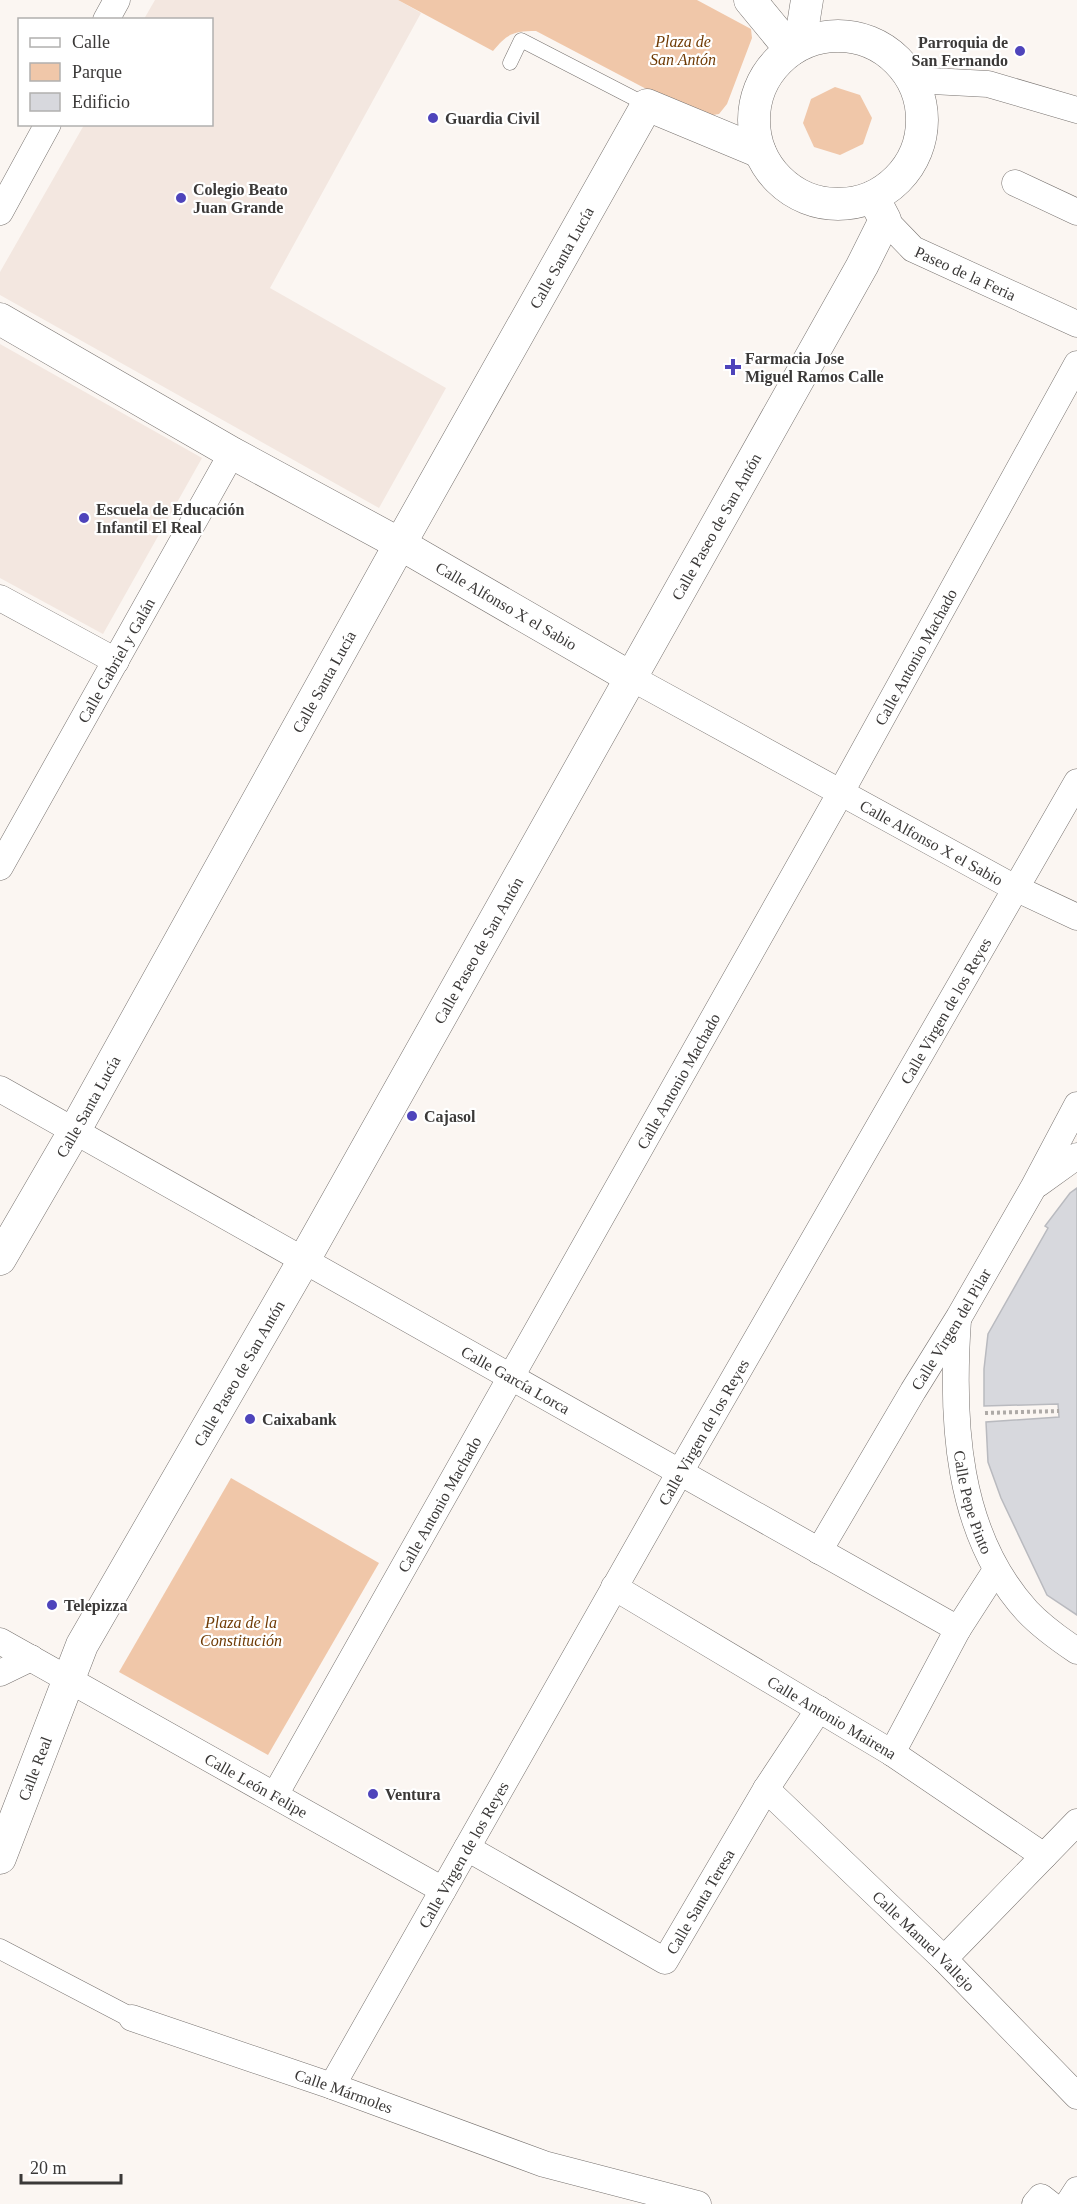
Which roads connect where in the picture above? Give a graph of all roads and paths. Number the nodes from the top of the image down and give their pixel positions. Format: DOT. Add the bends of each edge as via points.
graph roads {
  1 [pos="117,0"];
  2 [pos="750,0"];
  3 [pos="807,0"];
  4 [pos="107,18"];
  5 [pos="795,47"];
  6 [pos="510,63"];
  7 [pos="913,80"];
  8 [pos="647,105"];
  9 [pos="1077,110"];
  10 [pos="47,126"];
  11 [pos="760,152"];
  12 [pos="1015,183"];
  13 [pos="879,209"];
  14 [pos="0,212"];
  15 [pos="1077,212"];
  16 [pos="0,319"];
  17 [pos="1077,324"];
  18 [pos="1077,363"];
  19 [pos="232,453"];
  20 [pos="400,544"];
  21 [pos="0,598"];
  22 [pos="116,661"];
  23 [pos="630,677"];
  24 [pos="1077,782"];
  25 [pos="841,792"];
  26 [pos="0,867"];
  27 [pos="1015,888"];
  28 [pos="1077,917"];
  29 [pos="0,1089"];
  30 [pos="1077,1105"];
  31 [pos="75,1130"];
  32 [pos="1077,1156"];
  33 [pos="1033,1188"];
  34 [pos="0,1259"];
  35 [pos="304,1260"];
  36 [pos="959,1317"];
  37 [pos="512,1377"];
  38 [pos="1059,1411"];
  39 [pos="956,1413"];
  40 [pos="680,1472"];
  41 [pos="819,1551"];
  42 [pos="996,1570"];
  43 [pos="614,1587"];
  44 [pos="958,1629"];
  45 [pos="0,1641"];
  46 [pos="1077,1651"];
  47 [pos="31,1658"];
  48 [pos="0,1673"];
  49 [pos="69,1680"];
  50 [pos="819,1708"];
  51 [pos="892,1753"];
  52 [pos="766,1790"];
  53 [pos="275,1795"];
  54 [pos="1077,1822"];
  55 [pos="467,1848"];
  56 [pos="1044,1856"];
  57 [pos="0,1858"];
  58 [pos="443,1890"];
  59 [pos="0,1949"];
  60 [pos="944,1959"];
  61 [pos="132,2018"];
  62 [pos="332,2086"];
  63 [pos="1077,2096"];
  64 [pos="1077,2190"];
  65 [pos="699,2204"];
  66 [pos="1035,2204"];
  67 [pos="1050,2204"];
  68 [pos="1068,2204"];
  1 -- 4 [label="street"];
  2 -- 5 [label="street"];
  3 -- 5 [label="street"];
  5 -- 7 [label="street" via="825,37 851,36 876,44 897,59"];
  5 -- 11 [label="street" via="770,70 757,96 753,124"];
  6 -- 8 [label="lane" via="521,40"];
  7 -- 9 [label="street" via="988,84"];
  7 -- 13 [label="street" via="922,106 922,134 914,160"];
  8 -- 11 [label="street"];
  8 -- 20 [label="street, Calle Santa Lucía"];
  10 -- 14 [label="street"];
  11 -- 13 [label="street" via="774,175 794,193 820,203"];
  12 -- 15 [label="street"];
  13 -- 17 [label="street, Paseo de la Feria" via="913,249"];
  13 -- 23 [label="street, Calle Paseo de San Antón" via="857,276"];
  16 -- 19 [label="street, Calle Alfonso X el Sabio"];
  18 -- 25 [label="street, Calle Antonio Machado"];
  19 -- 20 [label="street, Calle Alfonso X el Sabio"];
  19 -- 22 [label="street, Calle Gabriel y Galán"];
  20 -- 23 [label="street, Calle Alfonso X el Sabio"];
  20 -- 31 [label="street, Calle Santa Lucía"];
  21 -- 22 [label="street"];
  22 -- 26 [label="street, Calle Gabriel y Galán"];
  23 -- 25 [label="street, Calle Alfonso X el Sabio"];
  23 -- 35 [label="street, Calle Paseo de San Antón"];
  24 -- 27 [label="street, Calle Virgen de los Reyes"];
  25 -- 27 [label="street, Calle Alfonso X el Sabio"];
  25 -- 37 [label="street, Calle Antonio Machado"];
  27 -- 28 [label="street, Calle Alfonso X el Sabio"];
  27 -- 40 [label="street, Calle Virgen de los Reyes"];
  29 -- 31 [label="street, Calle García Lorca"];
  30 -- 33 [label="street, Calle Virgen del Pilar"];
  31 -- 34 [label="street, Calle Santa Lucía"];
  31 -- 35 [label="street, Calle García Lorca"];
  32 -- 33 [label="street"];
  33 -- 36 [label="street, Calle Virgen del Pilar"];
  35 -- 37 [label="street, Calle García Lorca"];
  35 -- 49 [label="street, Calle Paseo de San Antón" via="81,1645"];
  36 -- 39 [label="street, Calle Pepe Pinto"];
  36 -- 41 [label="street, Calle Virgen del Pilar"];
  37 -- 40 [label="street, Calle García Lorca"];
  37 -- 53 [label="street, Calle Antonio Machado"];
  38 -- 39 [label="path"];
  39 -- 42 [label="street, Calle Pepe Pinto" via="966,1488 983,1544"];
  40 -- 41 [label="street, Calle García Lorca"];
  40 -- 43 [label="street, Calle Virgen de los Reyes"];
  41 -- 44 [label="street, Calle García Lorca"];
  42 -- 44 [label="street"];
  42 -- 46 [label="street, Calle Pepe Pinto" via="1028,1612"];
  43 -- 50 [label="street, Calle Antonio Mairena"];
  43 -- 55 [label="street, Calle Virgen de los Reyes"];
  44 -- 51 [label="street"];
  45 -- 47 [label="street, Calle León Felipe"];
  47 -- 48 [label="street"];
  47 -- 49 [label="street, Calle León Felipe"];
  49 -- 53 [label="street, Calle León Felipe"];
  49 -- 57 [label="street, Calle Real"];
  50 -- 51 [label="street, Calle Antonio Mairena"];
  50 -- 52 [label="street, Calle Santa Teresa"];
  51 -- 56 [label="street, Calle Antonio Mairena"];
  52 -- 55 [label="street, Calle Santa Teresa" via="665,1961"];
  52 -- 60 [label="street, Calle Manuel Vallejo"];
  53 -- 58 [label="street, Calle León Felipe"];
  54 -- 56 [label="street"];
  55 -- 58 [label="street, Calle Virgen de los Reyes"];
  56 -- 60 [label="street"];
  58 -- 62 [label="street, Calle Virgen de los Reyes"];
  59 -- 61 [label="street, Calle Mármoles"];
  60 -- 63 [label="street, Calle Manuel Vallejo"];
  61 -- 62 [label="street, Calle Mármoles"];
  62 -- 65 [label="street, Calle Mármoles" via="544,2164"];
  64 -- 68 [label="street"];
  66 -- 67 [label="street" via="1041,2197"];
}
